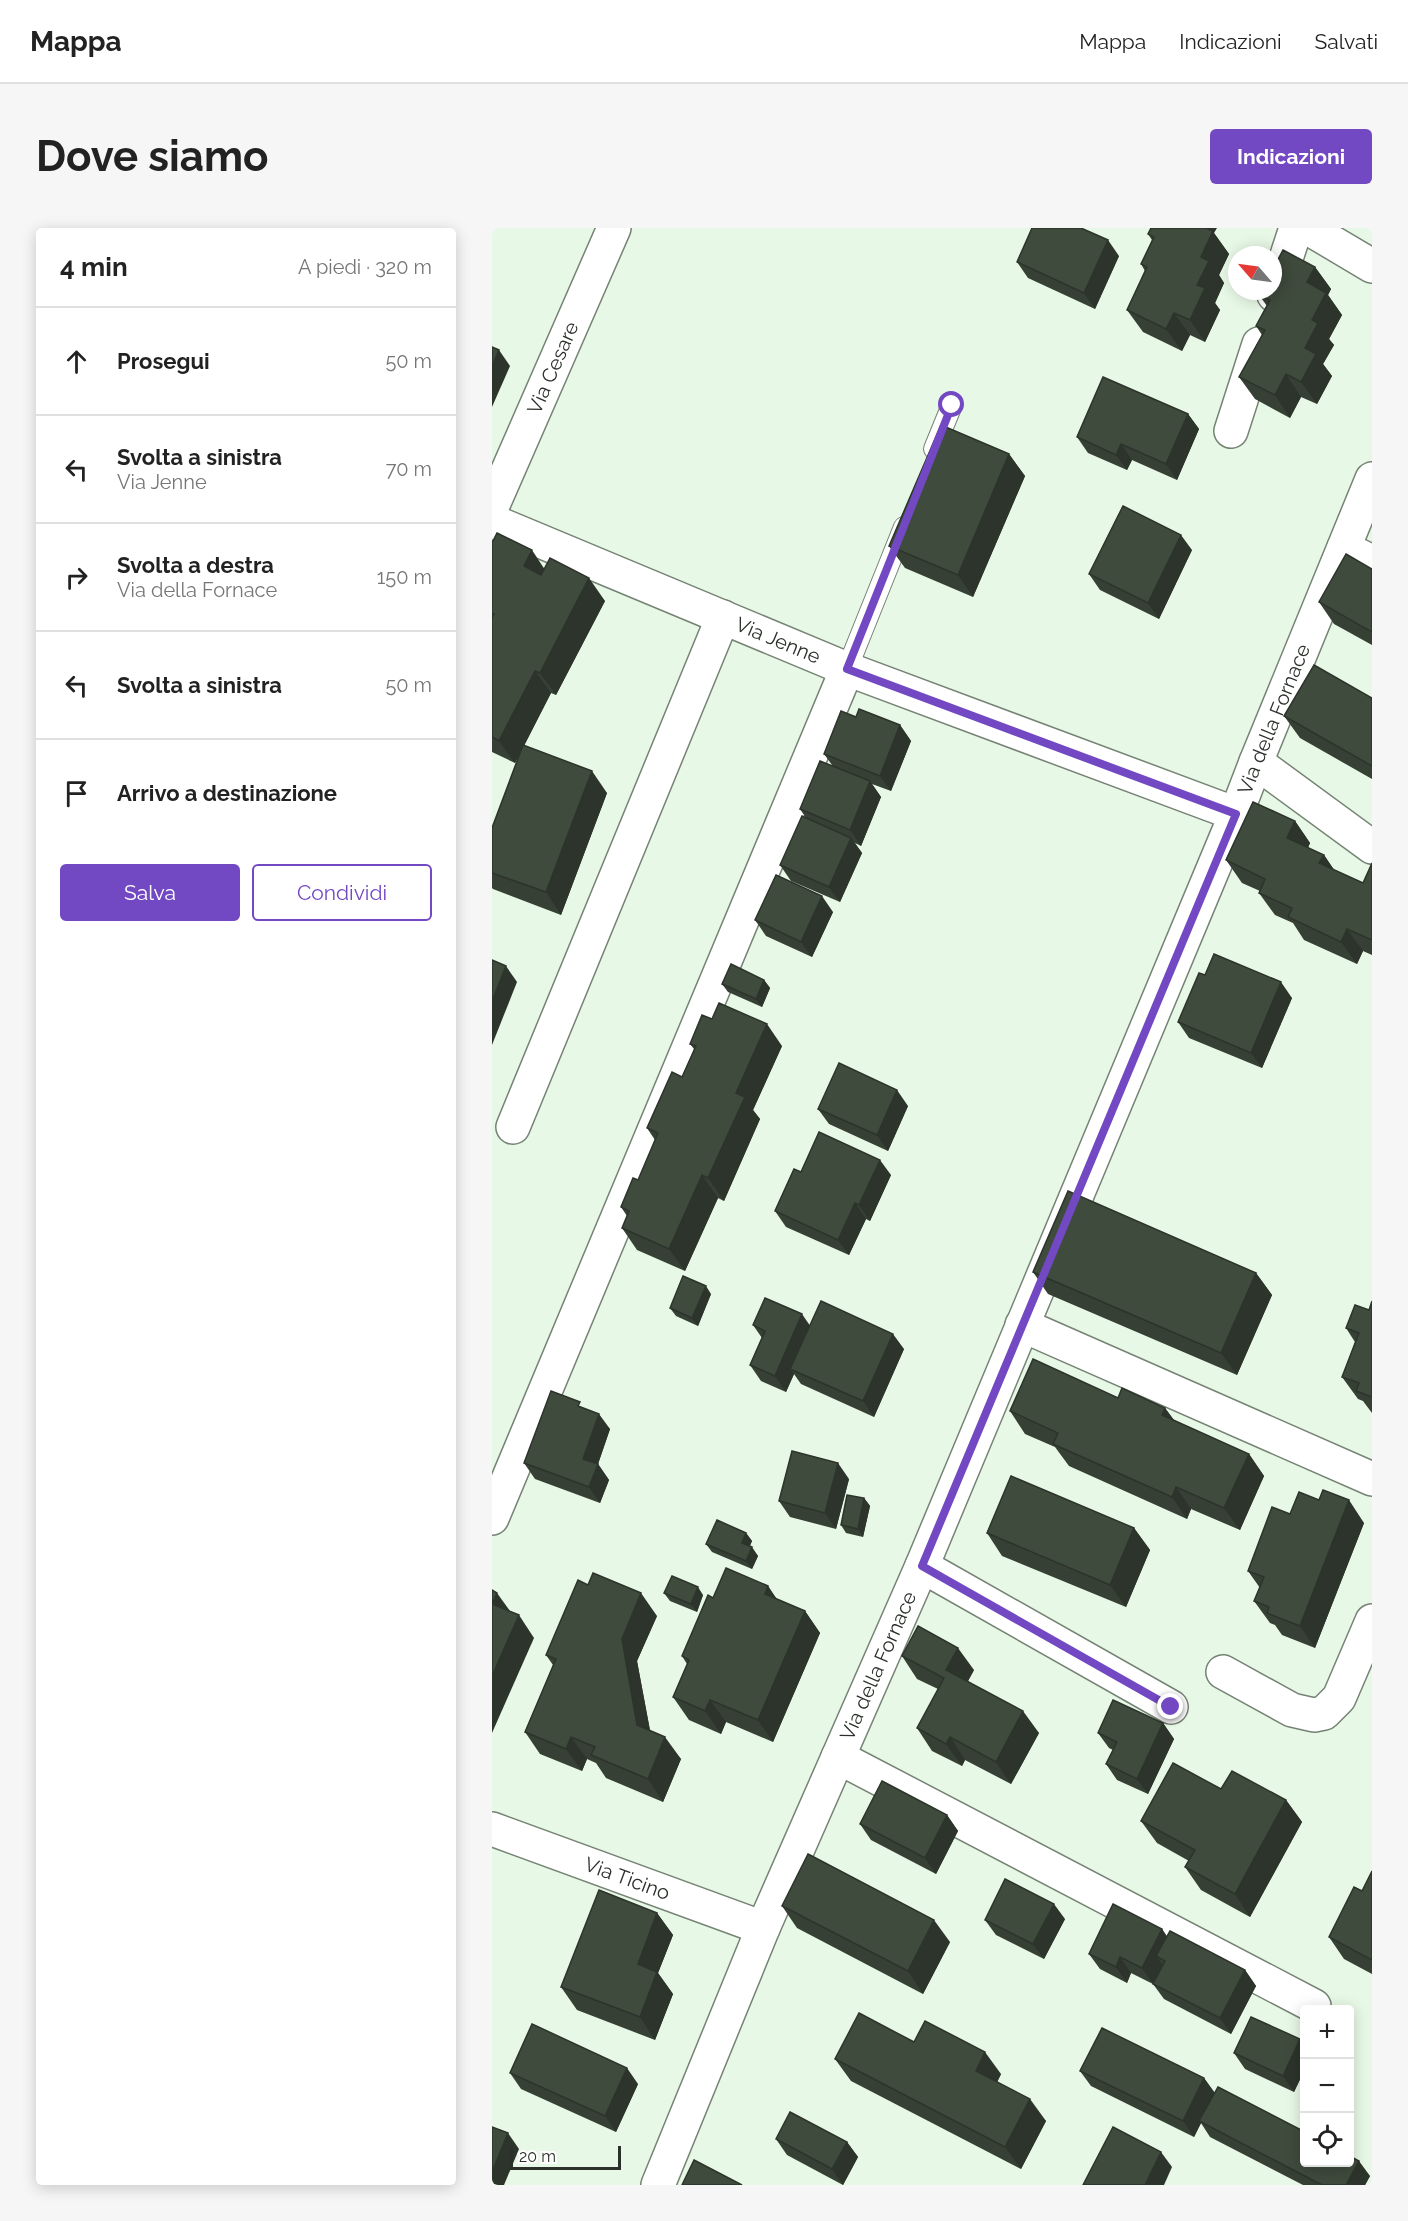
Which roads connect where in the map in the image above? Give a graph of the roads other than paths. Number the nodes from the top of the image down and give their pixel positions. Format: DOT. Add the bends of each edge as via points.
graph roads {
  1 [pos="614,228"];
  2 [pos="1296,228"];
  3 [pos="1308,228"];
  4 [pos="1372,266"];
  5 [pos="952,405"];
  6 [pos="1231,431"];
  7 [pos="926,471"];
  8 [pos="1372,479"];
  9 [pos="492,507"];
  10 [pos="908,515"];
  11 [pos="492,521"];
  12 [pos="1358,555"];
  13 [pos="723,617"];
  14 [pos="847,669"];
  15 [pos="1256,762"];
  16 [pos="1236,814"];
  17 [pos="1372,847"];
  18 [pos="513,1127"];
  19 [pos="1022,1325"];
  20 [pos="1372,1479"];
  21 [pos="492,1518"];
  22 [pos="922,1566"];
  23 [pos="1372,1621"];
  24 [pos="1223,1672"];
  25 [pos="1171,1707"];
  26 [pos="838,1757"];
  27 [pos="492,1829"];
  28 [pos="764,1928"];
  29 [pos="1312,2005"];
  30 [pos="658,2185"];
  1 -- 9 [label="street, Via Cesare"];
  2 -- 6 [label="street"];
  3 -- 4 [label="street"];
  5 -- 7 [label="lane"];
  8 -- 12 [label="street, Via della Fornace"];
  10 -- 14 [label="lane"];
  11 -- 13 [label="street, Via Jenne"];
  12 -- 15 [label="street, Via della Fornace"];
  13 -- 14 [label="street, Via Jenne"];
  13 -- 18 [label="street"];
  14 -- 16 [label="street, Via Jenne"];
  14 -- 21 [label="street"];
  15 -- 16 [label="street, Via della Fornace"];
  15 -- 17 [label="street"];
  16 -- 19 [label="street, Via della Fornace"];
  19 -- 20 [label="street"];
  19 -- 22 [label="street, Via della Fornace"];
  22 -- 25 [label="street"];
  22 -- 26 [label="street, Via della Fornace"];
  23 -- 24 [label="street" via="1339,1698 1324,1713 1292,1710"];
  26 -- 28 [label="street, Via della Fornace"];
  26 -- 29 [label="street"];
  27 -- 28 [label="street, Via Ticino"];
  28 -- 30 [label="street, Via della Fornace"];
}
